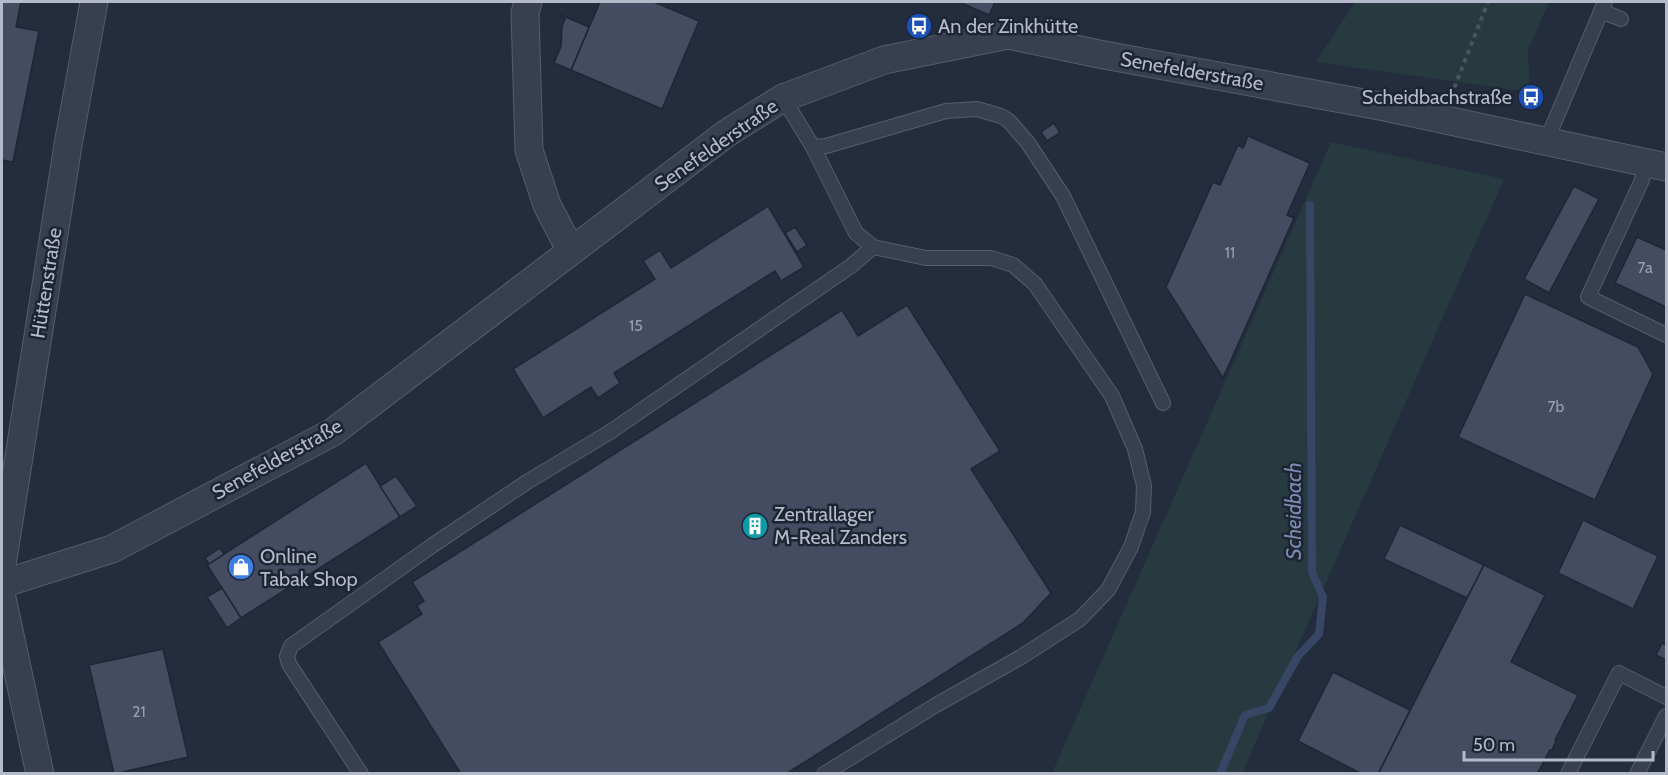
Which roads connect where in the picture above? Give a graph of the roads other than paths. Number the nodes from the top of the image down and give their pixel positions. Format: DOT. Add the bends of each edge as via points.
graph roads {
  1 [pos="94,2"];
  2 [pos="528,2"];
  3 [pos="1603,6"];
  4 [pos="1622,19"];
  5 [pos="783,98"];
  6 [pos="1546,142"];
  7 [pos="813,147"];
  8 [pos="1656,165"];
  9 [pos="873,247"];
  10 [pos="571,251"];
  11 [pos="1666,335"];
  12 [pos="1162,403"];
  13 [pos="2,565"];
  14 [pos="2,584"];
  15 [pos="2,598"];
  16 [pos="1666,697"];
  17 [pos="1666,716"];
  18 [pos="40,774"];
  19 [pos="361,774"];
  20 [pos="824,774"];
  21 [pos="1568,774"];
  22 [pos="1637,774"];
  1 -- 13 [label="street, Hüttenstraße"];
  2 -- 10 [label="street" via="525,13 529,150 547,205"];
  3 -- 4 [label="lane"];
  3 -- 6 [label="lane"];
  5 -- 6 [label="street, Senefelderstraße" via="884,60 1008,35 1384,106"];
  5 -- 7 [label="lane"];
  5 -- 10 [label="street, Senefelderstraße" via="727,133"];
  6 -- 8 [label="street, Senefelderstraße"];
  7 -- 9 [label="lane" via="856,233"];
  7 -- 12 [label="lane" via="957,110 988,111 1009,121 1063,196"];
  8 -- 11 [label="lane" via="1642,180 1588,297"];
  9 -- 19 [label="lane" via="610,432 433,545 291,646 289,664"];
  9 -- 20 [label="lane" via="926,258 991,258 1013,265 1035,284 1112,396 1126,424 1144,486 1143,512 1131,547 1108,590 1080,619"];
  10 -- 14 [label="street, Senefelderstraße" via="333,432 112,549"];
  15 -- 18 [label="street"];
  16 -- 21 [label="lane" via="1619,674"];
  17 -- 22 [label="lane"];
}
